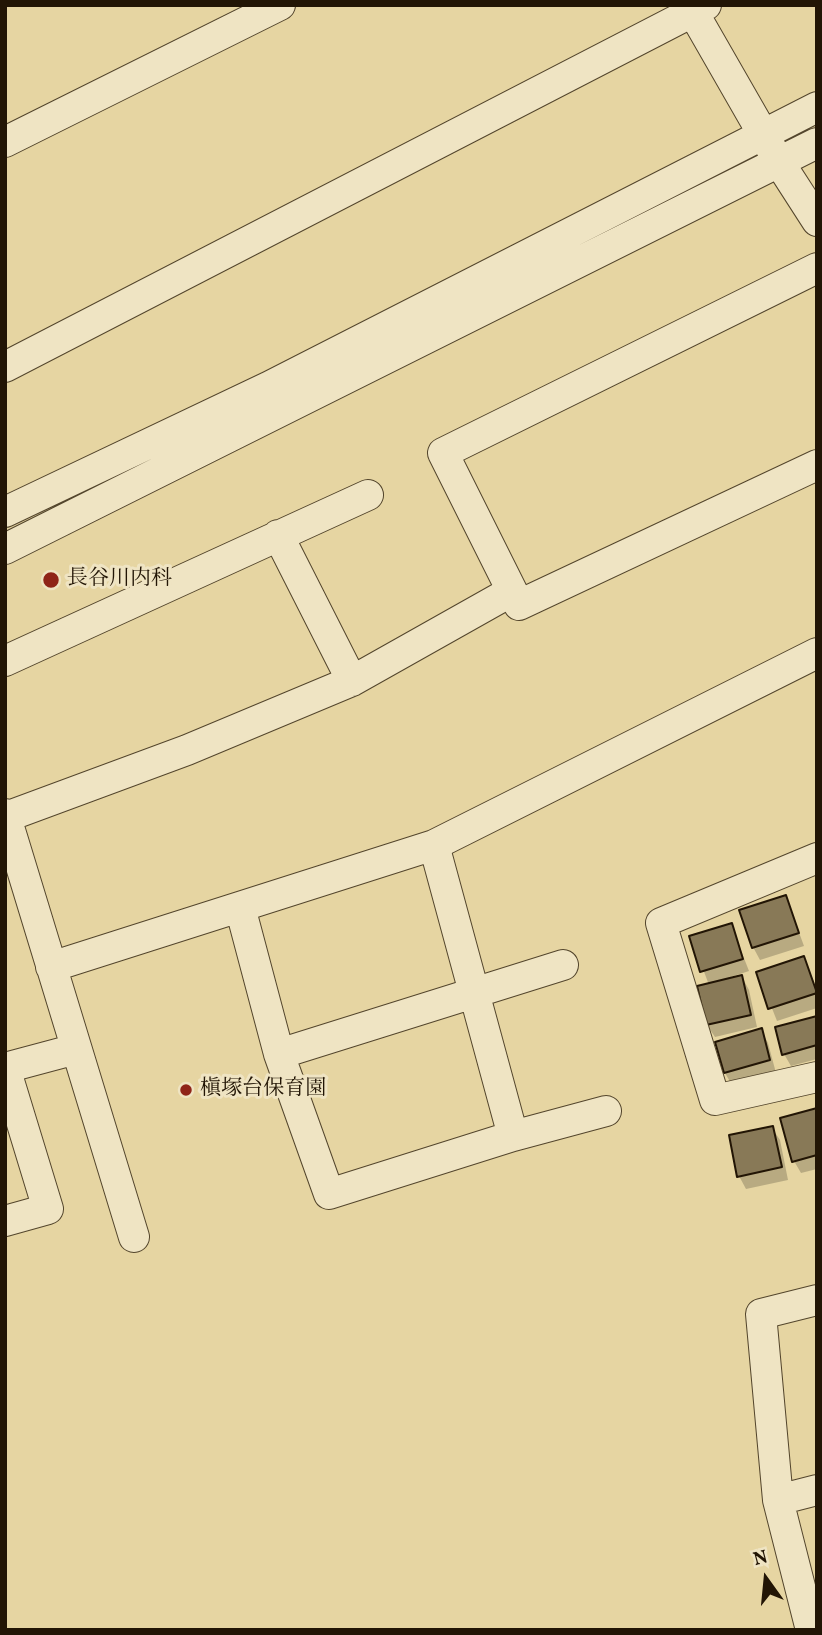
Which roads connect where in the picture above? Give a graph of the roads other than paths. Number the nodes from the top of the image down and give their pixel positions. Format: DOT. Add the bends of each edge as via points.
graph roads {
  1 [pos="280,5"];
  2 [pos="696,8"];
  3 [pos="817,107"];
  4 [pos="763,134"];
  5 [pos="5,142"];
  6 [pos="817,144"];
  7 [pos="779,162"];
  8 [pos="817,221"];
  9 [pos="817,268"];
  10 [pos="5,367"];
  11 [pos="817,465"];
  12 [pos="368,495"];
  13 [pos="5,512"];
  14 [pos="278,535"];
  15 [pos="5,549"];
  16 [pos="512,591"];
  17 [pos="817,653"];
  18 [pos="5,661"];
  19 [pos="352,681"];
  20 [pos="6,816"];
  21 [pos="433,845"];
  22 [pos="817,858"];
  23 [pos="240,907"];
  24 [pos="563,965"];
  25 [pos="51,967"];
  26 [pos="474,993"];
  27 [pos="76,1049"];
  28 [pos="279,1054"];
  29 [pos="7,1077"];
  30 [pos="817,1077"];
  31 [pos="606,1111"];
  32 [pos="513,1136"];
  33 [pos="5,1221"];
  34 [pos="134,1237"];
  35 [pos="817,1300"];
  36 [pos="817,1490"];
  37 [pos="778,1500"];
  38 [pos="811,1630"];
  1 -- 5 [label="street"];
  2 -- 4 [label="street"];
  2 -- 10 [label="street"];
  3 -- 4 [label="street"];
  4 -- 7 [label="street"];
  4 -- 13 [label="street" via="268,387"];
  6 -- 7 [label="street"];
  7 -- 8 [label="street"];
  7 -- 15 [label="street"];
  9 -- 16 [label="street" via="443,453"];
  11 -- 16 [label="street" via="519,606"];
  12 -- 14 [label="street"];
  14 -- 18 [label="street"];
  14 -- 19 [label="street"];
  16 -- 19 [label="street"];
  17 -- 21 [label="street"];
  19 -- 20 [label="street" via="187,750"];
  20 -- 25 [label="street"];
  21 -- 23 [label="street"];
  21 -- 26 [label="street"];
  22 -- 30 [label="street" via="661,923 715,1100"];
  23 -- 25 [label="street"];
  23 -- 28 [label="street"];
  24 -- 26 [label="street"];
  25 -- 27 [label="street"];
  26 -- 28 [label="street"];
  26 -- 32 [label="street"];
  27 -- 29 [label="street"];
  27 -- 34 [label="street"];
  28 -- 32 [label="street" via="329,1194"];
  29 -- 33 [label="street" via="48,1209"];
  31 -- 32 [label="street"];
  35 -- 37 [label="street" via="761,1314"];
  36 -- 37 [label="street"];
  37 -- 38 [label="street"];
}
